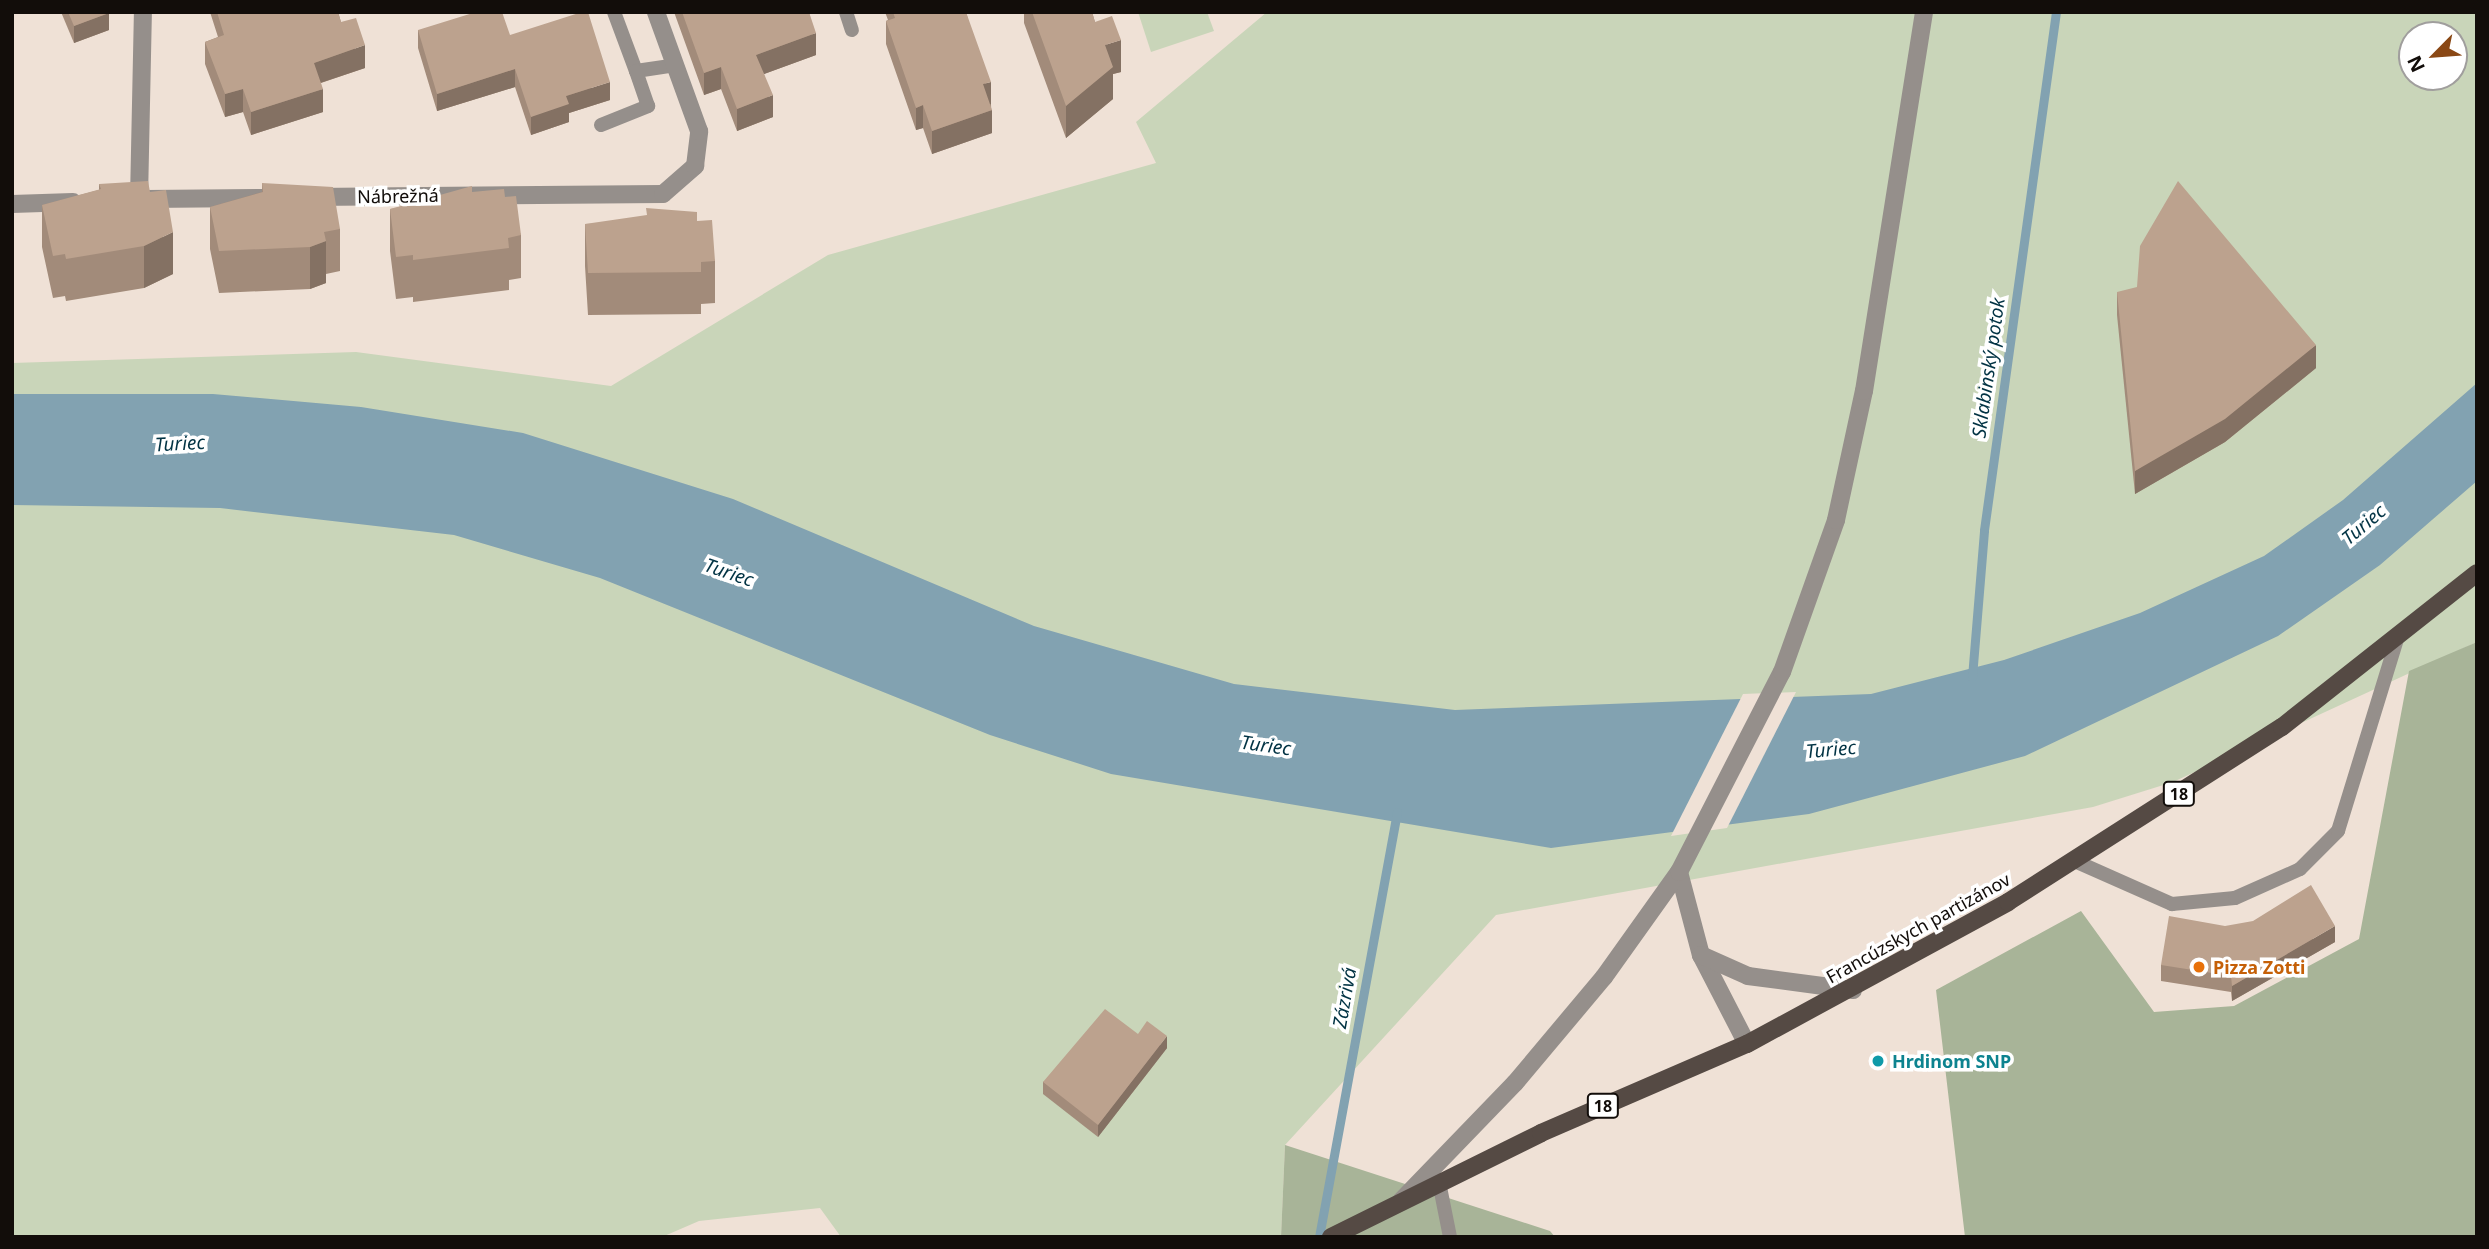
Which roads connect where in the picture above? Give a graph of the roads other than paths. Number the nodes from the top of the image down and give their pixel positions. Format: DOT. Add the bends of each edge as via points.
graph roads {
  1 [pos="143,12"];
  2 [pos="614,12"];
  3 [pos="656,12"];
  4 [pos="846,12"];
  5 [pos="1924,12"];
  6 [pos="852,30"];
  7 [pos="677,65"];
  8 [pos="636,71"];
  9 [pos="601,125"];
  10 [pos="139,199"];
  11 [pos="114,200"];
  12 [pos="89,201"];
  13 [pos="12,204"];
  14 [pos="2477,573"];
  15 [pos="2398,639"];
  16 [pos="2077,862"];
  17 [pos="1679,872"];
  18 [pos="1701,956"];
  19 [pos="1853,990"];
  20 [pos="1747,1044"];
  21 [pos="1439,1182"];
  22 [pos="1401,1201"];
  23 [pos="1331,1237"];
  24 [pos="1450,1237"];
  1 -- 10 [label="street"];
  2 -- 8 [label="lane"];
  3 -- 7 [label="street, Nábrežná"];
  4 -- 6 [label="lane"];
  5 -- 17 [label="street" via="1864,391 1836,520 1783,672"];
  7 -- 8 [label="lane"];
  7 -- 10 [label="street, Nábrežná" via="699,131 695,166 663,194"];
  8 -- 9 [label="lane" via="648,106"];
  10 -- 11 [label="street, Nábrežná"];
  12 -- 13 [label="street"];
  14 -- 15 [label="main road, Francúzskych partizánov / 18"];
  15 -- 16 [label="main road, Francúzskych partizánov / 18" via="2282,727"];
  15 -- 16 [label="lane" via="2338,831 2300,869 2235,898 2172,904"];
  16 -- 19 [label="main road, Francúzskych partizánov / 18"];
  17 -- 18 [label="street"];
  17 -- 22 [label="street" via="1566,1026"];
  18 -- 19 [label="street" via="1748,976"];
  18 -- 20 [label="street"];
  19 -- 20 [label="main road, Francúzskych partizánov / 18"];
  20 -- 21 [label="main road, Francúzskych partizánov / 18"];
  21 -- 22 [label="main road, Francúzskych partizánov / 18"];
  21 -- 24 [label="lane"];
  22 -- 23 [label="main road, Francúzskych partizánov / 18"];
}
